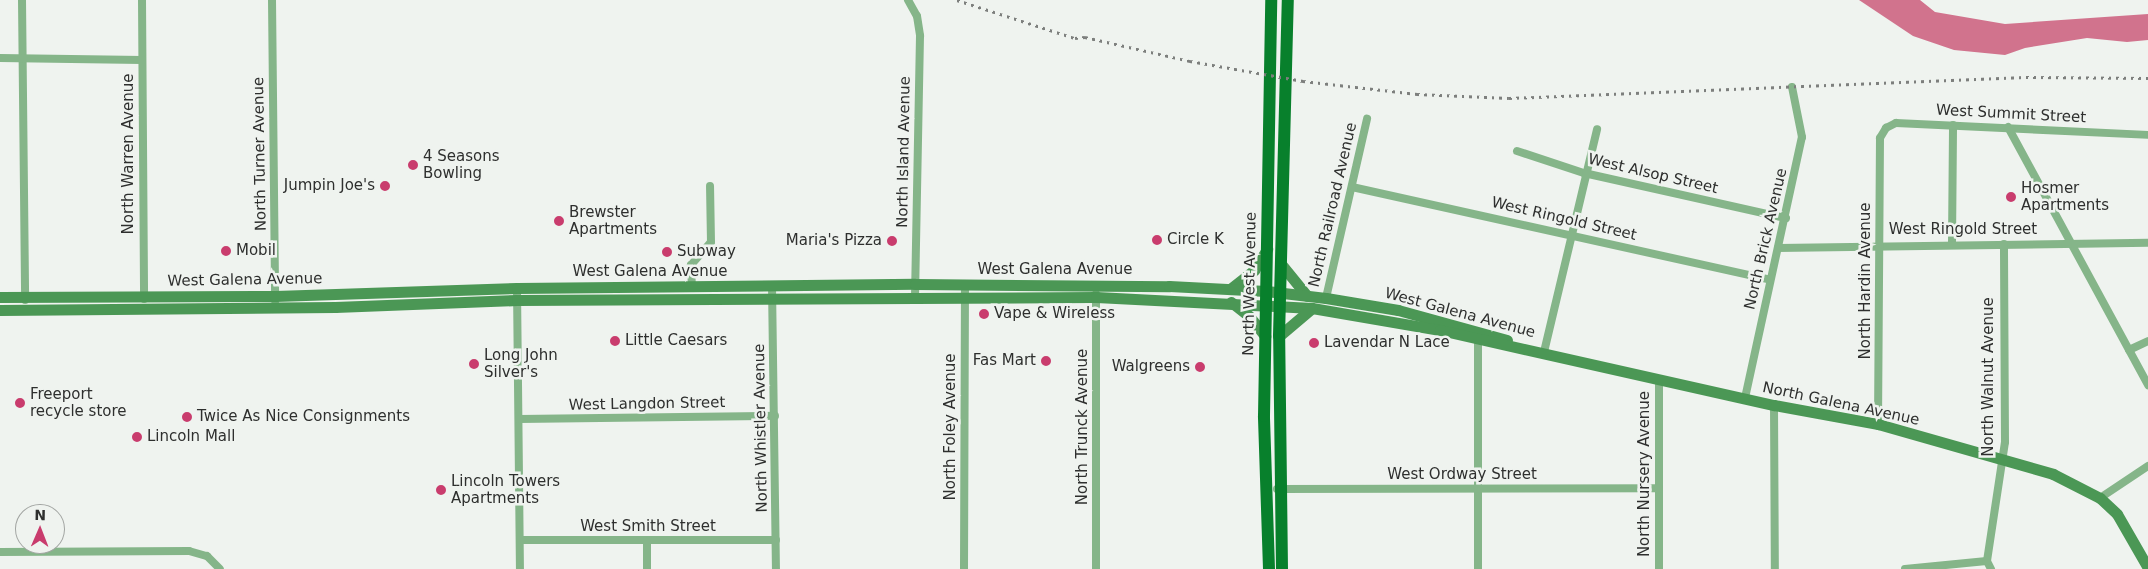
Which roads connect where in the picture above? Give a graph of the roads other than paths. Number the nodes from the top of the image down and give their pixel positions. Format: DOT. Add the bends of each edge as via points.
graph roads {
  1 [pos="22,0"];
  2 [pos="142,0"];
  3 [pos="272,0"];
  4 [pos="908,0"];
  5 [pos="1271,0"];
  6 [pos="1288,0"];
  7 [pos="0,58"];
  8 [pos="23,58"];
  9 [pos="142,60"];
  10 [pos="1792,87"];
  11 [pos="1367,119"];
  12 [pos="1953,125"];
  13 [pos="2008,128"];
  14 [pos="1597,129"];
  15 [pos="2148,135"];
  16 [pos="1880,138"];
  17 [pos="1517,151"];
  18 [pos="1584,173"];
  19 [pos="710,186"];
  20 [pos="1352,187"];
  21 [pos="1786,218"];
  22 [pos="1569,234"];
  23 [pos="2148,243"];
  24 [pos="1878,244"];
  25 [pos="1952,244"];
  26 [pos="2004,244"];
  27 [pos="2074,244"];
  28 [pos="1268,247"];
  29 [pos="1778,248"];
  30 [pos="1281,264"];
  31 [pos="1770,280"];
  32 [pos="915,284"];
  33 [pos="965,284"];
  34 [pos="1096,284"];
  35 [pos="772,286"];
  36 [pos="692,287"];
  37 [pos="1230,289"];
  38 [pos="1266,291"];
  39 [pos="517,294"];
  40 [pos="1307,296"];
  41 [pos="0,297"];
  42 [pos="25,297"];
  43 [pos="144,297"];
  44 [pos="965,297"];
  45 [pos="1096,297"];
  46 [pos="915,298"];
  47 [pos="1326,298"];
  48 [pos="772,299"];
  49 [pos="1280,299"];
  50 [pos="275,302"];
  51 [pos="1231,302"];
  52 [pos="1266,305"];
  53 [pos="1312,308"];
  54 [pos="144,309"];
  55 [pos="0,310"];
  56 [pos="25,310"];
  57 [pos="1265,336"];
  58 [pos="1279,336"];
  59 [pos="1478,336"];
  60 [pos="2148,341"];
  61 [pos="2129,350"];
  62 [pos="1544,352"];
  63 [pos="1659,379"];
  64 [pos="2148,385"];
  65 [pos="1745,398"];
  66 [pos="1774,405"];
  67 [pos="775,416"];
  68 [pos="519,419"];
  69 [pos="1878,424"];
  70 [pos="2004,459"];
  71 [pos="2148,466"];
  72 [pos="1265,488"];
  73 [pos="1659,488"];
  74 [pos="1280,489"];
  75 [pos="1477,489"];
  76 [pos="2100,498"];
  77 [pos="520,540"];
  78 [pos="776,540"];
  79 [pos="647,541"];
  80 [pos="0,552"];
  81 [pos="1987,561"];
  82 [pos="2148,568"];
  83 [pos="220,569"];
  84 [pos="520,569"];
  85 [pos="647,569"];
  86 [pos="776,569"];
  87 [pos="964,569"];
  88 [pos="1096,569"];
  89 [pos="1270,569"];
  90 [pos="1282,569"];
  91 [pos="1478,569"];
  92 [pos="1659,569"];
  93 [pos="1775,569"];
  94 [pos="1905,569"];
  95 [pos="1991,569"];
  1 -- 8 [label="street"];
  2 -- 9 [label="street, North Warren Avenue"];
  3 -- 50 [label="street, North Turner Avenue"];
  4 -- 32 [label="street, North Island Avenue" via="914,7 920,36"];
  5 -- 28 [label="main road, North West Avenue"];
  6 -- 30 [label="main road, North West Avenue" via="1288,110"];
  7 -- 8 [label="street"];
  8 -- 9 [label="street"];
  8 -- 42 [label="street"];
  9 -- 43 [label="street, North Warren Avenue"];
  10 -- 21 [label="street, North Brick Avenue" via="1802,137"];
  11 -- 20 [label="street, North Railroad Avenue"];
  12 -- 13 [label="street, West Summit Street"];
  12 -- 16 [label="street, West Summit Street" via="1896,123 1886,128"];
  12 -- 25 [label="street"];
  13 -- 15 [label="street, West Summit Street"];
  13 -- 27 [label="street"];
  14 -- 18 [label="street"];
  16 -- 24 [label="street, North Hardin Avenue"];
  17 -- 18 [label="street, West Alsop Street"];
  18 -- 21 [label="street, West Alsop Street"];
  18 -- 22 [label="street"];
  19 -- 36 [label="street" via="711,242 691,265"];
  20 -- 22 [label="street, West Ringold Street"];
  20 -- 47 [label="street, North Railroad Avenue"];
  21 -- 29 [label="street, North Brick Avenue"];
  22 -- 31 [label="street, West Ringold Street"];
  22 -- 62 [label="street"];
  23 -- 27 [label="street, West Ringold Street"];
  24 -- 25 [label="street, West Ringold Street"];
  24 -- 29 [label="street, West Ringold Street"];
  24 -- 69 [label="street, North Hardin Avenue"];
  25 -- 26 [label="street, West Ringold Street"];
  26 -- 27 [label="street, West Ringold Street"];
  26 -- 70 [label="street, North Walnut Avenue"];
  27 -- 61 [label="street"];
  28 -- 37 [label="main road" via="1254,270"];
  28 -- 38 [label="main road, North West Avenue"];
  29 -- 31 [label="street, North Brick Avenue"];
  30 -- 40 [label="main road"];
  30 -- 49 [label="main road, North West Avenue"];
  31 -- 65 [label="street, North Brick Avenue"];
  32 -- 33 [label="main road, West Galena Avenue"];
  32 -- 35 [label="main road, West Galena Avenue"];
  32 -- 46 [label="street, North Island Avenue"];
  33 -- 34 [label="main road, West Galena Avenue"];
  33 -- 44 [label="street, North Foley Avenue"];
  34 -- 37 [label="main road, West Galena Avenue"];
  34 -- 45 [label="street, North Trunck Avenue"];
  35 -- 36 [label="main road, West Galena Avenue"];
  35 -- 48 [label="street, North Whistler Avenue"];
  36 -- 39 [label="main road, West Galena Avenue"];
  37 -- 38 [label="main road, West Galena Avenue"];
  38 -- 49 [label="main road, West Galena Avenue"];
  38 -- 52 [label="main road, North West Avenue"];
  39 -- 48 [label="main road, West Galena Avenue"];
  39 -- 50 [label="main road, West Galena Avenue"];
  39 -- 68 [label="street"];
  40 -- 47 [label="main road, West Galena Avenue"];
  40 -- 49 [label="main road, West Galena Avenue"];
  41 -- 42 [label="main road, West Galena Avenue"];
  42 -- 43 [label="main road, West Galena Avenue"];
  42 -- 56 [label="street"];
  43 -- 50 [label="main road, West Galena Avenue"];
  43 -- 54 [label="street, North Warren Avenue"];
  44 -- 45 [label="main road, West Galena Avenue"];
  44 -- 46 [label="main road, West Galena Avenue"];
  44 -- 87 [label="street, North Foley Avenue"];
  45 -- 51 [label="main road, West Galena Avenue"];
  45 -- 88 [label="street, North Trunck Avenue"];
  46 -- 48 [label="main road, West Galena Avenue"];
  47 -- 59 [label="main road, West Galena Avenue" via="1398,310"];
  48 -- 67 [label="street, North Whistler Avenue"];
  49 -- 52 [label="main road, West Galena Avenue"];
  49 -- 53 [label="main road, West Galena Avenue"];
  49 -- 58 [label="main road, North West Avenue"];
  50 -- 54 [label="main road, West Galena Avenue"];
  51 -- 52 [label="main road, West Galena Avenue"];
  51 -- 57 [label="main road" via="1250,316"];
  52 -- 57 [label="main road, North West Avenue"];
  53 -- 58 [label="main road"];
  53 -- 59 [label="main road, West Galena Avenue"];
  54 -- 56 [label="main road, West Galena Avenue"];
  55 -- 56 [label="main road, West Galena Avenue"];
  57 -- 72 [label="main road, North West Avenue"];
  58 -- 74 [label="main road, North West Avenue"];
  59 -- 62 [label="main road, West Galena Avenue"];
  59 -- 75 [label="street"];
  60 -- 61 [label="street"];
  61 -- 64 [label="street"];
  62 -- 63 [label="main road, North Galena Avenue"];
  63 -- 65 [label="main road, North Galena Avenue"];
  63 -- 73 [label="street, North Nursery Avenue"];
  65 -- 66 [label="main road, North Galena Avenue"];
  66 -- 69 [label="main road, North Galena Avenue"];
  66 -- 93 [label="street"];
  67 -- 68 [label="street, West Langdon Street"];
  67 -- 78 [label="street, North Whistler Avenue"];
  68 -- 77 [label="street"];
  69 -- 70 [label="main road, North Galena Avenue"];
  70 -- 76 [label="main road, North Galena Avenue" via="2069,479"];
  70 -- 81 [label="street, North Walnut Avenue"];
  71 -- 76 [label="street"];
  72 -- 74 [label="street, West Ordway Street"];
  72 -- 89 [label="main road, North West Avenue"];
  73 -- 75 [label="street, West Ordway Street"];
  73 -- 92 [label="street, North Nursery Avenue"];
  74 -- 75 [label="street, West Ordway Street"];
  74 -- 90 [label="main road, North West Avenue"];
  75 -- 91 [label="street"];
  76 -- 82 [label="main road, North Galena Avenue" via="2117,514"];
  77 -- 79 [label="street, West Smith Street"];
  77 -- 84 [label="street"];
  78 -- 79 [label="street, West Smith Street"];
  78 -- 86 [label="street, North Whistler Avenue"];
  79 -- 85 [label="street"];
  80 -- 83 [label="street" via="189,551 207,556"];
  81 -- 94 [label="street"];
  81 -- 95 [label="street"];
}
